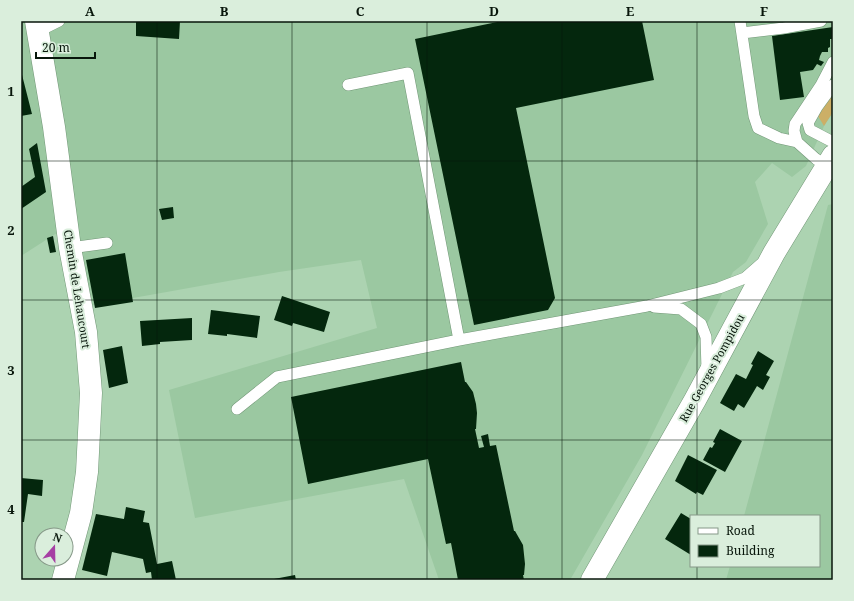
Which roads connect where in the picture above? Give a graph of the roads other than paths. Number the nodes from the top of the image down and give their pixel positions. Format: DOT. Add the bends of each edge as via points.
graph roads {
  1 [pos="59,21"];
  2 [pos="740,21"];
  3 [pos="822,21"];
  4 [pos="37,26"];
  5 [pos="742,33"];
  6 [pos="833,62"];
  7 [pos="348,85"];
  8 [pos="833,85"];
  9 [pos="797,142"];
  10 [pos="832,156"];
  11 [pos="107,243"];
  12 [pos="70,248"];
  13 [pos="774,253"];
  14 [pos="647,306"];
  15 [pos="460,340"];
  16 [pos="707,375"];
  17 [pos="237,409"];
  18 [pos="63,580"];
  19 [pos="592,580"];
  1 -- 4 [label="lane"];
  2 -- 5 [label="lane"];
  3 -- 5 [label="lane"];
  4 -- 12 [label="street, Chemin de Lehaucourt"];
  5 -- 9 [label="lane" via="758,128 779,138"];
  6 -- 9 [label="lane" via="795,124"];
  7 -- 15 [label="lane" via="408,73"];
  8 -- 10 [label="lane" via="808,123 810,130"];
  9 -- 10 [label="lane" via="816,159"];
  10 -- 13 [label="street, Rue Georges Pompidou"];
  11 -- 12 [label="lane"];
  12 -- 18 [label="street, Chemin de Lehaucourt" via="86,332 91,393 87,472 81,513"];
  13 -- 14 [label="lane" via="746,278 719,288"];
  13 -- 16 [label="street, Rue Georges Pompidou"];
  14 -- 15 [label="lane"];
  14 -- 16 [label="lane" via="681,308 701,324 706,337"];
  15 -- 17 [label="lane" via="277,377"];
  16 -- 19 [label="street, Rue Georges Pompidou"];
}
